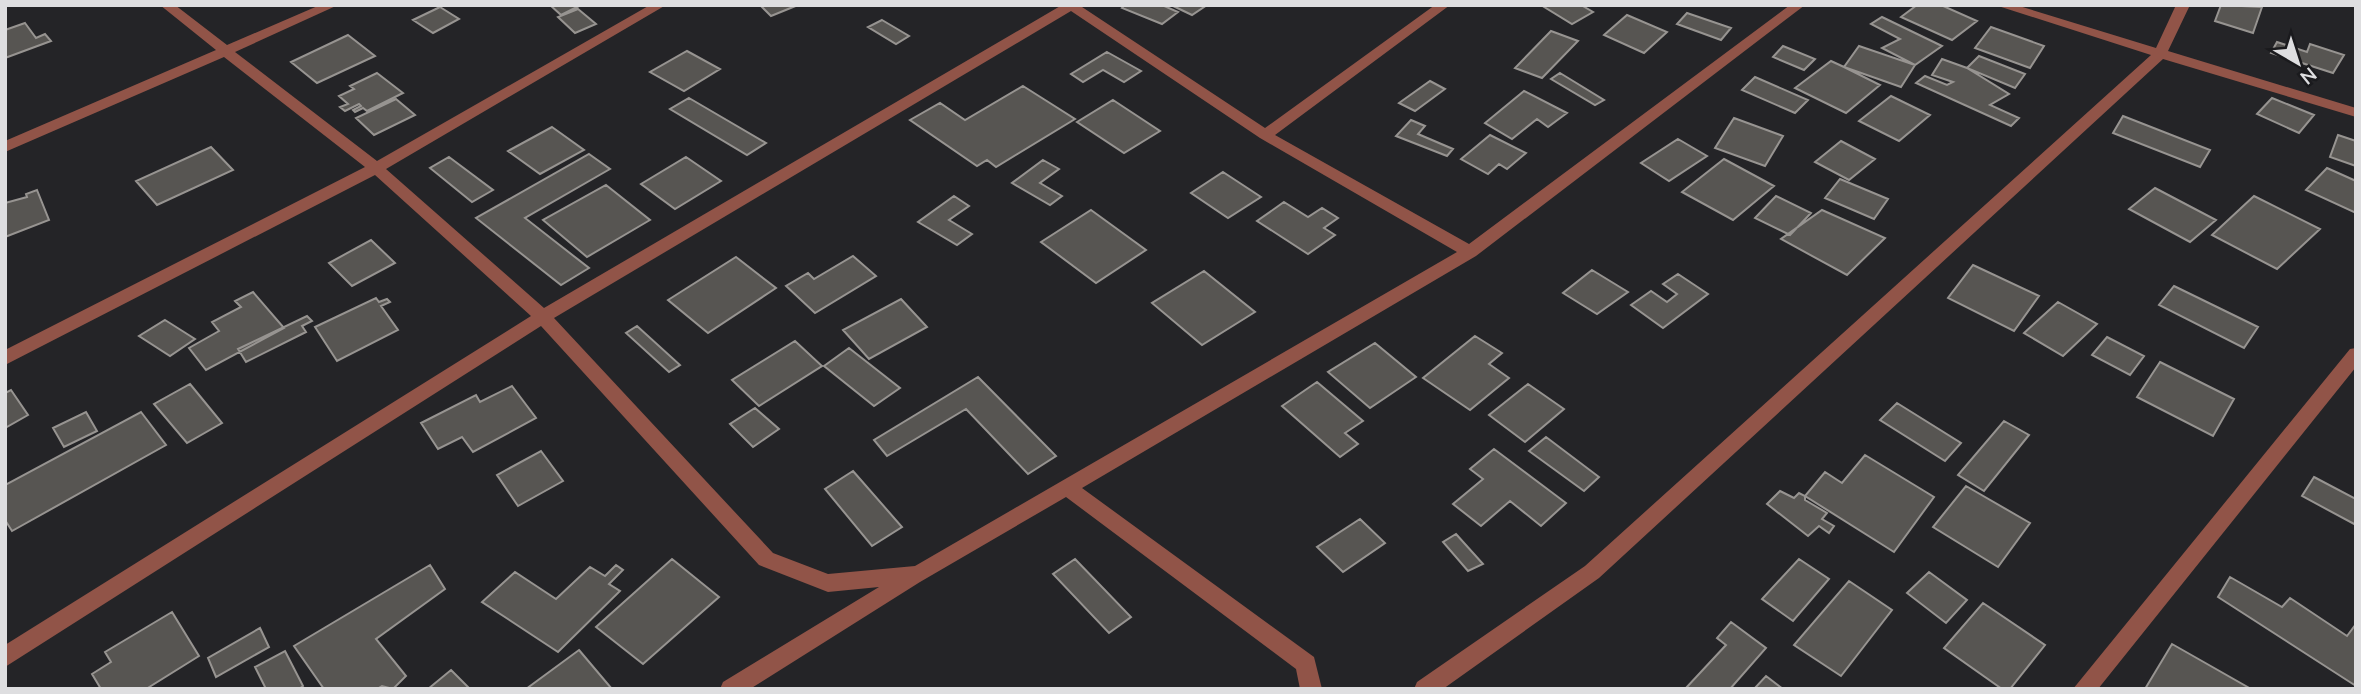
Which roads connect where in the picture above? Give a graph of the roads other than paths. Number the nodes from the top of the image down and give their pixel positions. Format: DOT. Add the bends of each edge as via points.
graph roads {
  1 [pos="166,5"];
  2 [pos="332,5"];
  3 [pos="660,5"];
  4 [pos="1071,5"];
  5 [pos="1444,5"];
  6 [pos="1799,5"];
  7 [pos="2001,5"];
  8 [pos="2183,5"];
  9 [pos="226,52"];
  10 [pos="2160,54"];
  11 [pos="2356,113"];
  12 [pos="1265,135"];
  13 [pos="5,147"];
  14 [pos="376,168"];
  15 [pos="1470,252"];
  16 [pos="543,317"];
  17 [pos="2356,354"];
  18 [pos="5,358"];
  19 [pos="1066,486"];
  20 [pos="918,574"];
  21 [pos="5,657"];
  22 [pos="731,689"];
  23 [pos="1311,689"];
  24 [pos="1425,689"];
  25 [pos="2084,689"];
  1 -- 9 [label="street"];
  2 -- 9 [label="street"];
  3 -- 14 [label="street"];
  4 -- 12 [label="street"];
  4 -- 16 [label="street"];
  5 -- 12 [label="street"];
  6 -- 15 [label="street"];
  7 -- 10 [label="street"];
  8 -- 10 [label="street"];
  9 -- 13 [label="street"];
  9 -- 14 [label="street"];
  10 -- 11 [label="street"];
  10 -- 24 [label="street" via="1592,572"];
  12 -- 15 [label="street"];
  14 -- 16 [label="street"];
  14 -- 18 [label="street"];
  15 -- 19 [label="street"];
  16 -- 20 [label="street" via="766,559 828,583"];
  16 -- 21 [label="street"];
  17 -- 25 [label="street"];
  19 -- 20 [label="street"];
  19 -- 23 [label="street" via="1306,664"];
  20 -- 22 [label="street"];
}
